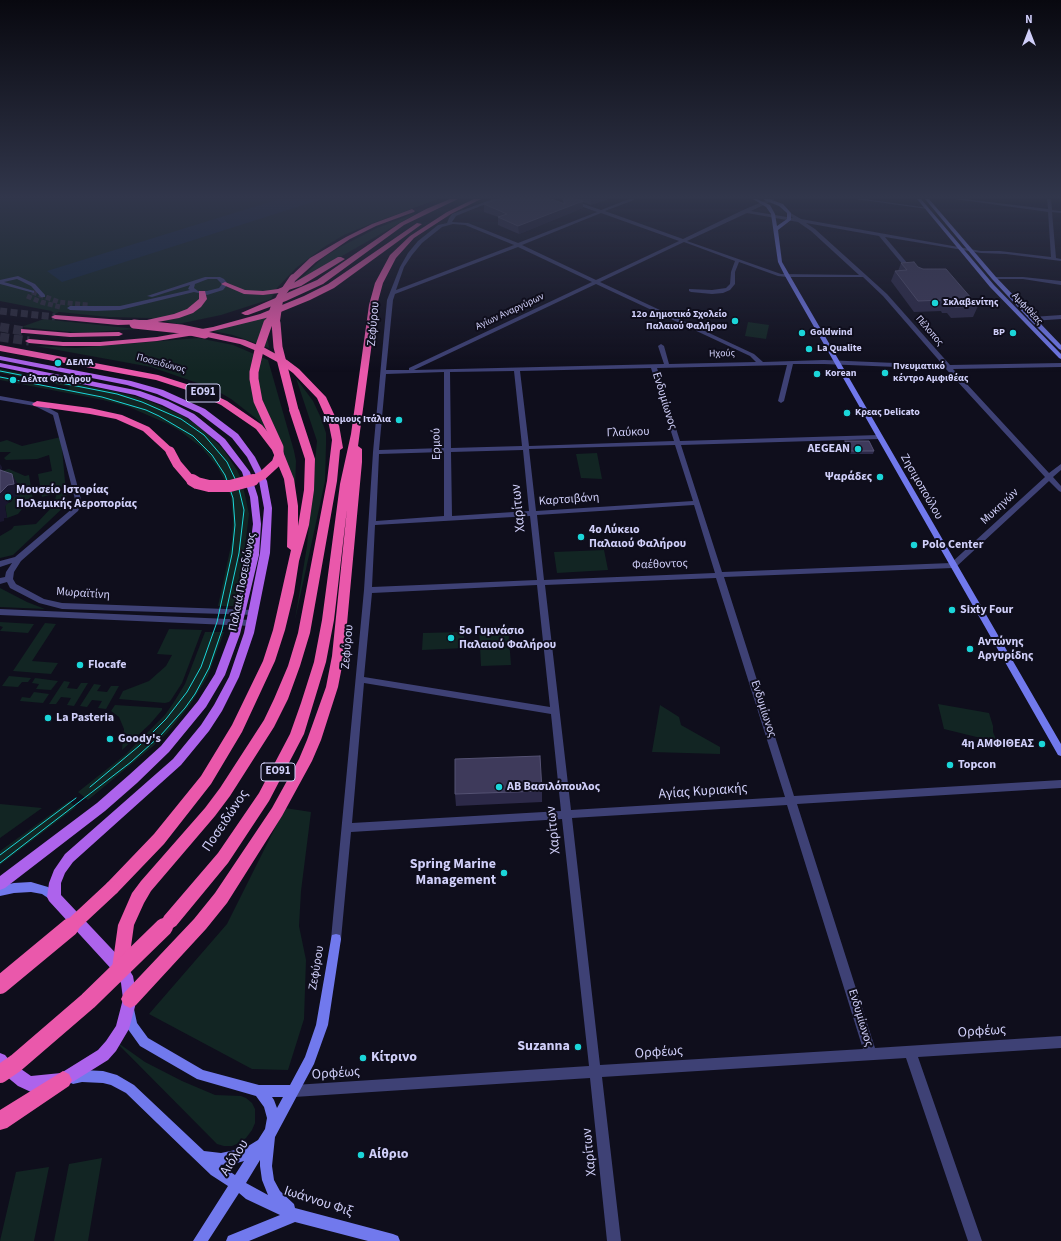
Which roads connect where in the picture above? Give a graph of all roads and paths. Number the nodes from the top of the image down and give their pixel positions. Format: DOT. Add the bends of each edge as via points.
graph roads {
  1 [pos="318,257"];
  2 [pos="344,257"];
  3 [pos="355,257"];
  4 [pos="371,257"];
  5 [pos="393,257"];
  6 [pos="408,257"];
  7 [pos="487,257"];
  8 [pos="543,257"];
  9 [pos="649,257"];
  10 [pos="726,257"];
  11 [pos="779,257"];
  12 [pos="843,257"];
  13 [pos="899,257"];
  14 [pos="968,257"];
  15 [pos="976,257"];
  16 [pos="1037,257"];
  17 [pos="1054,259"];
  18 [pos="1061,260"];
  19 [pos="737,261"];
  20 [pos="906,265"];
  21 [pos="787,276"];
  22 [pos="864,276"];
  23 [pos="994,278"];
  24 [pos="396,280"];
  25 [pos="196,281"];
  26 [pos="0,282"];
  27 [pos="595,282"];
  28 [pos="1061,283"];
  29 [pos="225,284"];
  30 [pos="412,286"];
  31 [pos="0,288"];
  32 [pos="692,290"];
  33 [pos="193,291"];
  34 [pos="32,292"];
  35 [pos="202,293"];
  36 [pos="283,293"];
  37 [pos="392,293"];
  38 [pos="27,296"];
  39 [pos="43,296"];
  40 [pos="88,305"];
  41 [pos="70,308"];
  42 [pos="55,317"];
  43 [pos="1061,318"];
  44 [pos="1032,319"];
  45 [pos="118,322"];
  46 [pos="24,331"];
  47 [pos="30,341"];
  48 [pos="660,346"];
  49 [pos="0,348"];
  50 [pos="1061,348"];
  51 [pos="0,358"];
  52 [pos="1061,358"];
  53 [pos="791,362"];
  54 [pos="836,362"];
  55 [pos="761,363"];
  56 [pos="668,364"];
  57 [pos="0,365"];
  58 [pos="653,365"];
  59 [pos="1061,365"];
  60 [pos="948,366"];
  61 [pos="517,368"];
  62 [pos="447,370"];
  63 [pos="408,371"];
  64 [pos="384,372"];
  65 [pos="0,398"];
  66 [pos="781,401"];
  67 [pos="37,404"];
  68 [pos="356,434"];
  69 [pos="879,437"];
  70 [pos="336,441"];
  71 [pos="677,443"];
  72 [pos="526,447"];
  73 [pos="449,450"];
  74 [pos="376,452"];
  75 [pos="1061,466"];
  76 [pos="1048,478"];
  77 [pos="345,484"];
  78 [pos="1061,490"];
  79 [pos="696,503"];
  80 [pos="533,514"];
  81 [pos="448,518"];
  82 [pos="372,522"];
  83 [pos="18,559"];
  84 [pos="293,560"];
  85 [pos="0,564"];
  86 [pos="953,565"];
  87 [pos="720,574"];
  88 [pos="9,579"];
  89 [pos="0,582"];
  90 [pos="541,582"];
  91 [pos="368,590"];
  92 [pos="72,606"];
  93 [pos="0,612"];
  94 [pos="66,616"];
  95 [pos="245,618"];
  96 [pos="359,679"];
  97 [pos="555,711"];
  98 [pos="1061,752"];
  99 [pos="1061,784"];
  100 [pos="792,801"];
  101 [pos="567,814"];
  102 [pos="346,828"];
  103 [pos="0,884"];
  104 [pos="0,891"];
  105 [pos="54,897"];
  106 [pos="120,968"];
  107 [pos="0,985"];
  108 [pos="130,999"];
  109 [pos="1061,1042"];
  110 [pos="910,1051"];
  111 [pos="871,1054"];
  112 [pos="0,1060"];
  113 [pos="595,1072"];
  114 [pos="0,1074"];
  115 [pos="63,1080"];
  116 [pos="259,1091"];
  117 [pos="294,1091"];
  118 [pos="0,1122"];
  119 [pos="269,1135"];
  120 [pos="200,1156"];
  121 [pos="237,1185"];
  122 [pos="295,1214"];
  123 [pos="200,1241"];
  124 [pos="233,1241"];
  125 [pos="393,1241"];
  126 [pos="614,1241"];
  127 [pos="975,1241"];
  1 -- 36 [label="highway, Ποσειδώνος / ΕΟ91, bridge" via="293,278"];
  2 -- 29 [label="highway" via="289,288 250,293"];
  3 -- 46 [label="highway" via="320,282 277,302 224,319 181,328 123,334 70,335"];
  4 -- 47 [label="highway" via="331,286 307,298 263,316 214,330 151,340 94,344"];
  5 -- 68 [label="highway, Ποσειδώνος / ΕΟ91" via="383,273 376,293"];
  6 -- 24 [label="street, Ζεφύρου"];
  7 -- 30 [label="street"];
  8 -- 27 [label="street"];
  9 -- 27 [label="street, Αγίων Αναργύρων"];
  10 -- 19 [label="street"];
  11 -- 21 [label="street, Ζησιμοπούλου"];
  12 -- 22 [label="street, Πέλοπος"];
  13 -- 20 [label="street"];
  14 -- 52 [label="street, Αμφιθέας"];
  15 -- 23 [label="street, Αμφιθέας"];
  16 -- 17 [label="street"];
  17 -- 18 [label="street"];
  19 -- 21 [label="street"];
  19 -- 32 [label="street" via="732,272 732,284 728,289 723,292"];
  21 -- 22 [label="street"];
  21 -- 54 [label="street, Ζησιμοπούλου"];
  22 -- 60 [label="street, Πέλοπος" via="885,294"];
  23 -- 28 [label="street" via="1023,278"];
  23 -- 44 [label="street, Αμφιθέας"];
  24 -- 30 [label="street"];
  24 -- 37 [label="street, Ζεφύρου"];
  25 -- 29 [label="street" via="218,278"];
  25 -- 33 [label="street" via="190,287"];
  25 -- 40 [label="street" via="130,302"];
  26 -- 34 [label="street"];
  26 -- 39 [label="street" via="18,277 33,285"];
  27 -- 55 [label="street" via="752,355"];
  27 -- 63 [label="street, Αγίων Αναργύρων"];
  29 -- 35 [label="street" via="217,290"];
  30 -- 37 [label="street"];
  31 -- 38 [label="street"];
  33 -- 35 [label="street"];
  33 -- 41 [label="street" via="120,308"];
  35 -- 45 [label="highway" via="203,300 198,305 176,316 147,322"];
  36 -- 67 [label="highway, bridge" via="275,305 260,346 254,372 258,401 279,447 279,455 276,463 263,475 251,481 230,486 197,483 189,478 170,451 146,429 119,417"];
  36 -- 84 [label="highway, Ποσειδώνος / ΕΟ91, bridge" via="277,310 278,347 310,459 304,525"];
  37 -- 64 [label="street, Ζεφύρου"];
  42 -- 45 [label="highway, Ποσειδώνος"];
  43 -- 44 [label="street"];
  44 -- 50 [label="street, Αμφιθέας"];
  45 -- 70 [label="highway, Ποσειδώνος, bridge" via="181,329 242,342 284,362 321,397 334,425"];
  48 -- 56 [label="street"];
  49 -- 84 [label="highway, Ποσειδώνος / ΕΟ91" via="158,378 199,391 240,413 259,428 277,449 289,479 293,506"];
  51 -- 95 [label="main road, Παλαιά Ποσειδώνος" via="160,392 202,411 234,436 243,446 263,481 268,508 265,554"];
  53 -- 54 [label="street, Ηχούς"];
  53 -- 55 [label="street, Ηχούς"];
  53 -- 66 [label="street"];
  54 -- 60 [label="street, Ηχούς"];
  54 -- 69 [label="street, Ζησιμοπούλου"];
  55 -- 56 [label="street, Ηχούς"];
  56 -- 58 [label="street, Ηχούς"];
  57 -- 95 [label="main road, Παλαιά Ποσειδώνος" via="108,386 150,398 191,416 222,441 246,472 256,511 254,555"];
  58 -- 61 [label="street, Ηχούς"];
  58 -- 71 [label="street, Ενδυμίωνος"];
  59 -- 60 [label="street, Ηχούς"];
  60 -- 76 [label="street, Πέλοπος"];
  61 -- 62 [label="street, Ηχούς"];
  61 -- 72 [label="street, Χαρίτων"];
  62 -- 63 [label="street, Ηχούς"];
  62 -- 73 [label="street, Ερμού"];
  63 -- 64 [label="street, Ηχούς"];
  64 -- 74 [label="street, Ζεφύρου"];
  65 -- 67 [label="street"];
  67 -- 83 [label="street" via="56,414 79,503 76,509"];
  68 -- 77 [label="highway, Ποσειδώνος / ΕΟ91"];
  68 -- 108 [label="highway" via="357,462 338,656 332,686 314,740 276,812 220,898 200,924"];
  69 -- 71 [label="street, Γλαύκου"];
  69 -- 86 [label="street, Ζησιμοπούλου"];
  70 -- 77 [label="highway, Ποσειδώνος"];
  70 -- 106 [label="highway" via="332,481 304,633 281,699 265,730 225,792 138,898 126,925"];
  71 -- 72 [label="street, Γλαύκου"];
  71 -- 79 [label="street, Ενδυμίωνος"];
  72 -- 73 [label="street, Γλαύκου"];
  72 -- 80 [label="street, Χαρίτων"];
  73 -- 74 [label="street, Γλαύκου"];
  73 -- 81 [label="street, Ερμού"];
  74 -- 82 [label="street, Ζεφύρου"];
  75 -- 76 [label="street, Μυκηνών"];
  76 -- 78 [label="street, Πέλοπος"];
  76 -- 86 [label="street, Μυκηνών"];
  77 -- 114 [label="highway, Ποσειδώνος / ΕΟ91, bridge" via="321,656 297,734 274,779 208,877 170,921 88,1001"];
  79 -- 80 [label="street, Καρτσιβάνη"];
  79 -- 87 [label="street, Ενδυμίωνος"];
  80 -- 81 [label="street, Καρτσιβάνη"];
  80 -- 90 [label="street, Χαρίτων"];
  81 -- 82 [label="street, Καρτσιβάνη"];
  82 -- 91 [label="street, Ζεφύρου"];
  83 -- 85 [label="street"];
  83 -- 88 [label="street" via="11,569"];
  84 -- 107 [label="highway, Ποσειδώνος / ΕΟ91, bridge" via="275,645 260,683 226,749 159,839 82,917"];
  86 -- 87 [label="street, Φαέθοντος"];
  86 -- 98 [label="street, Ζησιμοπούλου"];
  87 -- 90 [label="street, Φαέθοντος"];
  87 -- 100 [label="street, Ενδυμίωνος"];
  88 -- 89 [label="street"];
  88 -- 92 [label="street, Μωραϊτίνη" via="13,586 42,601"];
  90 -- 91 [label="street, Φαέθοντος"];
  90 -- 97 [label="street, Χαρίτων"];
  91 -- 96 [label="street, Ζεφύρου"];
  92 -- 94 [label="street"];
  92 -- 95 [label="street, Μωραϊτίνη"];
  93 -- 94 [label="street, Μωραϊτίνη"];
  94 -- 95 [label="street, Μωραϊτίνη"];
  95 -- 103 [label="main road, Παλαιά Ποσειδώνος" via="220,675 179,734 115,795"];
  95 -- 105 [label="main road, Παλαιά Ποσειδώνος" via="240,661 218,708 205,728 177,762 69,858 57,877"];
  96 -- 97 [label="street"];
  96 -- 102 [label="street, Ζεφύρου"];
  97 -- 101 [label="street, Χαρίτων"];
  99 -- 100 [label="street, Αγίας Κυριακής"];
  100 -- 101 [label="street, Αγίας Κυριακής"];
  100 -- 111 [label="street, Ενδυμίωνος"];
  101 -- 102 [label="street, Αγίας Κυριακής"];
  101 -- 113 [label="street, Χαρίτων"];
  102 -- 117 [label="street, Ζεφύρου" via="336,939 322,1025 310,1060"];
  104 -- 105 [label="street" via="31,887 44,890"];
  105 -- 106 [label="main road"];
  106 -- 108 [label="main road" via="128,981"];
  108 -- 115 [label="main road" via="122,1029 111,1046 103,1055"];
  108 -- 116 [label="street, Ορφέως" via="131,1025 144,1042 201,1074 234,1086"];
  109 -- 110 [label="street, Ορφέως"];
  110 -- 111 [label="street, Ορφέως"];
  110 -- 127 [label="street"];
  111 -- 113 [label="street, Ορφέως"];
  112 -- 115 [label="main road" via="23,1081 31,1084"];
  113 -- 117 [label="street, Ορφέως"];
  113 -- 126 [label="street, Χαρίτων"];
  115 -- 118 [label="highway"];
  115 -- 120 [label="street, Ιωάννου Φιξ" via="93,1075 113,1079 130,1088"];
  116 -- 117 [label="street, Ορφέως"];
  116 -- 119 [label="street" via="268,1100 272,1109 273,1118"];
  117 -- 119 [label="street, Αιόλου"];
  119 -- 120 [label="street" via="258,1147 238,1158"];
  119 -- 121 [label="street, Αιόλου"];
  119 -- 122 [label="street" via="266,1166 268,1180 275,1196"];
  120 -- 121 [label="street, Ιωάννου Φιξ"];
  121 -- 122 [label="street, Ιωάννου Φιξ"];
  121 -- 123 [label="street, Αιόλου"];
  122 -- 124 [label="street"];
  122 -- 125 [label="street, Ιωάννου Φιξ"];
}
